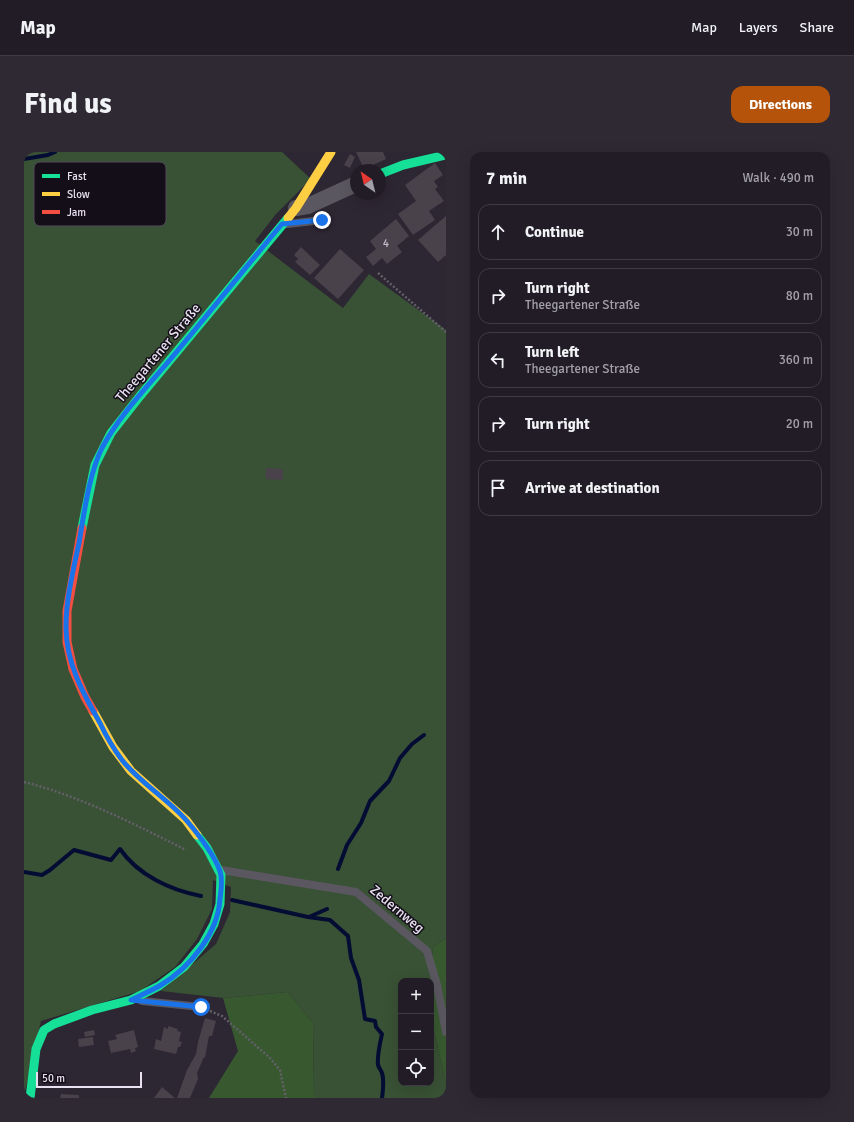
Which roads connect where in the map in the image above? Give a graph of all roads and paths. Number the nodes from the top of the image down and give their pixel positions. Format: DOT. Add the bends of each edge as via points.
graph roads {
  1 [pos="331,152"];
  2 [pos="446,155"];
  3 [pos="386,172"];
  4 [pos="350,187"];
  5 [pos="296,208"];
  6 [pos="322,220"];
  7 [pos="282,224"];
  8 [pos="378,273"];
  9 [pos="446,332"];
  10 [pos="24,782"];
  11 [pos="188,851"];
  12 [pos="219,870"];
  13 [pos="131,1000"];
  14 [pos="201,1007"];
  15 [pos="446,1032"];
  16 [pos="30,1098"];
  17 [pos="286,1098"];
  1 -- 5 [label="street, Theegartener Straße"];
  2 -- 3 [label="street"];
  4 -- 5 [label="street" via="308,206"];
  5 -- 7 [label="street, Theegartener Straße"];
  6 -- 7 [label="lane"];
  7 -- 12 [label="street, Theegartener Straße" via="140,396 103,446 95,465 86,502 67,611 67,642 73,669 85,697 113,747 131,771 186,820 207,848"];
  8 -- 9 [label="path"];
  10 -- 11 [label="path" via="90,805"];
  12 -- 13 [label="street, Theegartener Straße" via="220,904 214,924 203,944 184,967 168,980"];
  12 -- 15 [label="lane, Zedernweg" via="356,892 427,951"];
  13 -- 14 [label="lane"];
  13 -- 16 [label="street, Theegartener Straße" via="92,1010 44,1030 36,1049"];
  14 -- 17 [label="path" via="222,1016 270,1058 280,1070"];
}
